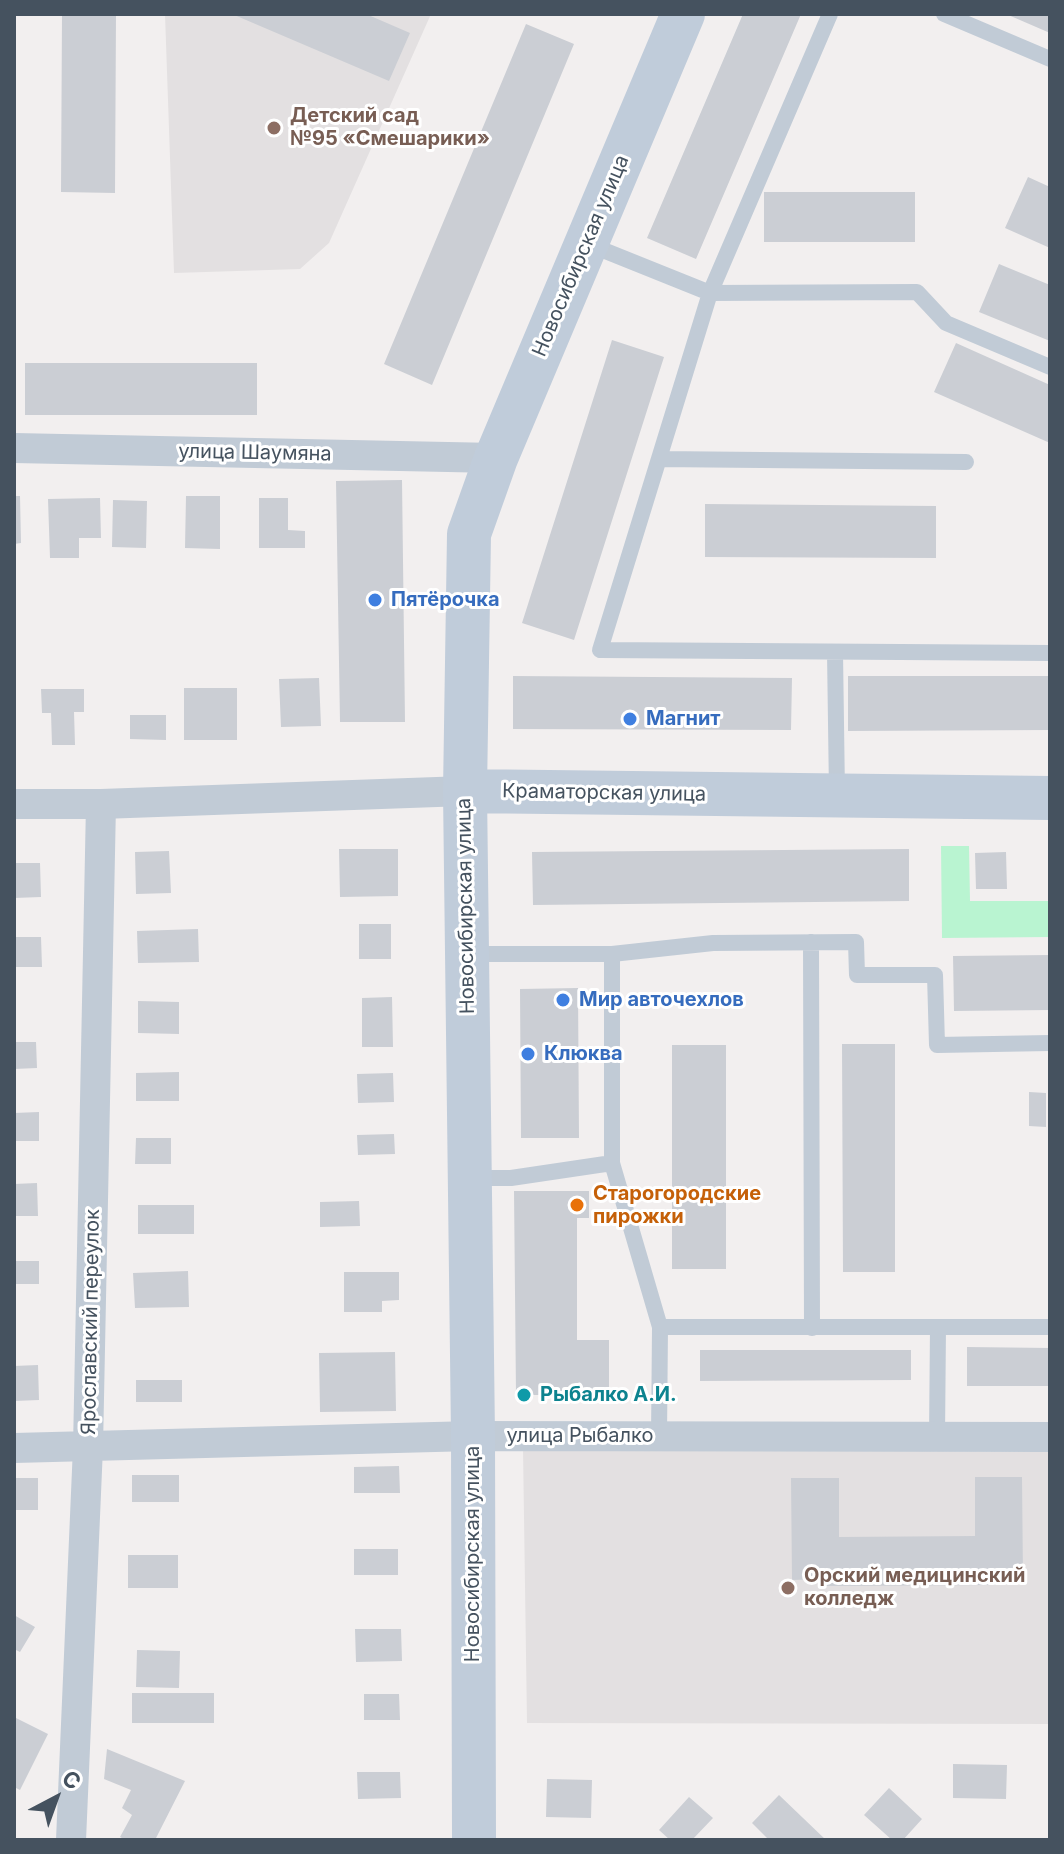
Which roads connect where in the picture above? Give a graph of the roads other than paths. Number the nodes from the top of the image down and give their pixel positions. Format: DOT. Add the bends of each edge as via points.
graph roads {
  1 [pos="683,14"];
  2 [pos="830,14"];
  3 [pos="944,14"];
  4 [pos="1050,59"];
  5 [pos="586,243"];
  6 [pos="710,293"];
  7 [pos="1050,367"];
  8 [pos="14,448"];
  9 [pos="496,458"];
  10 [pos="659,459"];
  11 [pos="966,462"];
  12 [pos="835,652"];
  13 [pos="1050,653"];
  14 [pos="465,791"];
  15 [pos="837,796"];
  16 [pos="1050,798"];
  17 [pos="14,804"];
  18 [pos="101,804"];
  19 [pos="811,942"];
  20 [pos="467,954"];
  21 [pos="612,954"];
  22 [pos="1050,1043"];
  23 [pos="612,1163"];
  24 [pos="470,1178"];
  25 [pos="660,1327"];
  26 [pos="938,1327"];
  27 [pos="1050,1327"];
  28 [pos="812,1328"];
  29 [pos="473,1436"];
  30 [pos="659,1437"];
  31 [pos="937,1437"];
  32 [pos="1050,1437"];
  33 [pos="88,1447"];
  34 [pos="14,1448"];
  35 [pos="71,1840"];
  36 [pos="474,1840"];
  1 -- 5 [label="main road, Новосибирская улица"];
  2 -- 6 [label="lane"];
  3 -- 4 [label="lane"];
  5 -- 6 [label="lane"];
  5 -- 9 [label="main road, Новосибирская улица"];
  6 -- 7 [label="lane" via="917,292 946,323"];
  6 -- 10 [label="lane"];
  8 -- 9 [label="street, улица Шаумяна"];
  9 -- 14 [label="main road, Новосибирская улица" via="469,534"];
  10 -- 11 [label="lane"];
  10 -- 12 [label="lane" via="600,650"];
  12 -- 13 [label="lane"];
  12 -- 15 [label="lane"];
  14 -- 15 [label="main road, Краматорская улица"];
  14 -- 18 [label="street, Краматорская улица"];
  14 -- 20 [label="main road, Новосибирская улица"];
  15 -- 16 [label="main road, Краматорская улица"];
  17 -- 18 [label="street, Краматорская улица"];
  18 -- 33 [label="street, Ярославский переулок"];
  19 -- 21 [label="lane" via="713,943"];
  19 -- 22 [label="lane" via="856,942 857,975 935,975 937,1045"];
  19 -- 28 [label="lane"];
  20 -- 21 [label="lane"];
  20 -- 24 [label="main road, Новосибирская улица"];
  21 -- 23 [label="lane"];
  23 -- 24 [label="lane" via="511,1178"];
  23 -- 25 [label="lane"];
  24 -- 29 [label="main road, Новосибирская улица"];
  25 -- 28 [label="lane"];
  25 -- 30 [label="lane"];
  26 -- 27 [label="lane"];
  26 -- 28 [label="lane"];
  26 -- 31 [label="lane"];
  29 -- 30 [label="street, улица Рыбалко"];
  29 -- 33 [label="street, улица Рыбалко"];
  29 -- 36 [label="main road, Новосибирская улица"];
  30 -- 31 [label="street, улица Рыбалко"];
  31 -- 32 [label="street, улица Рыбалко"];
  33 -- 34 [label="street, улица Рыбалко"];
  33 -- 35 [label="street, Ярославский переулок"];
}
